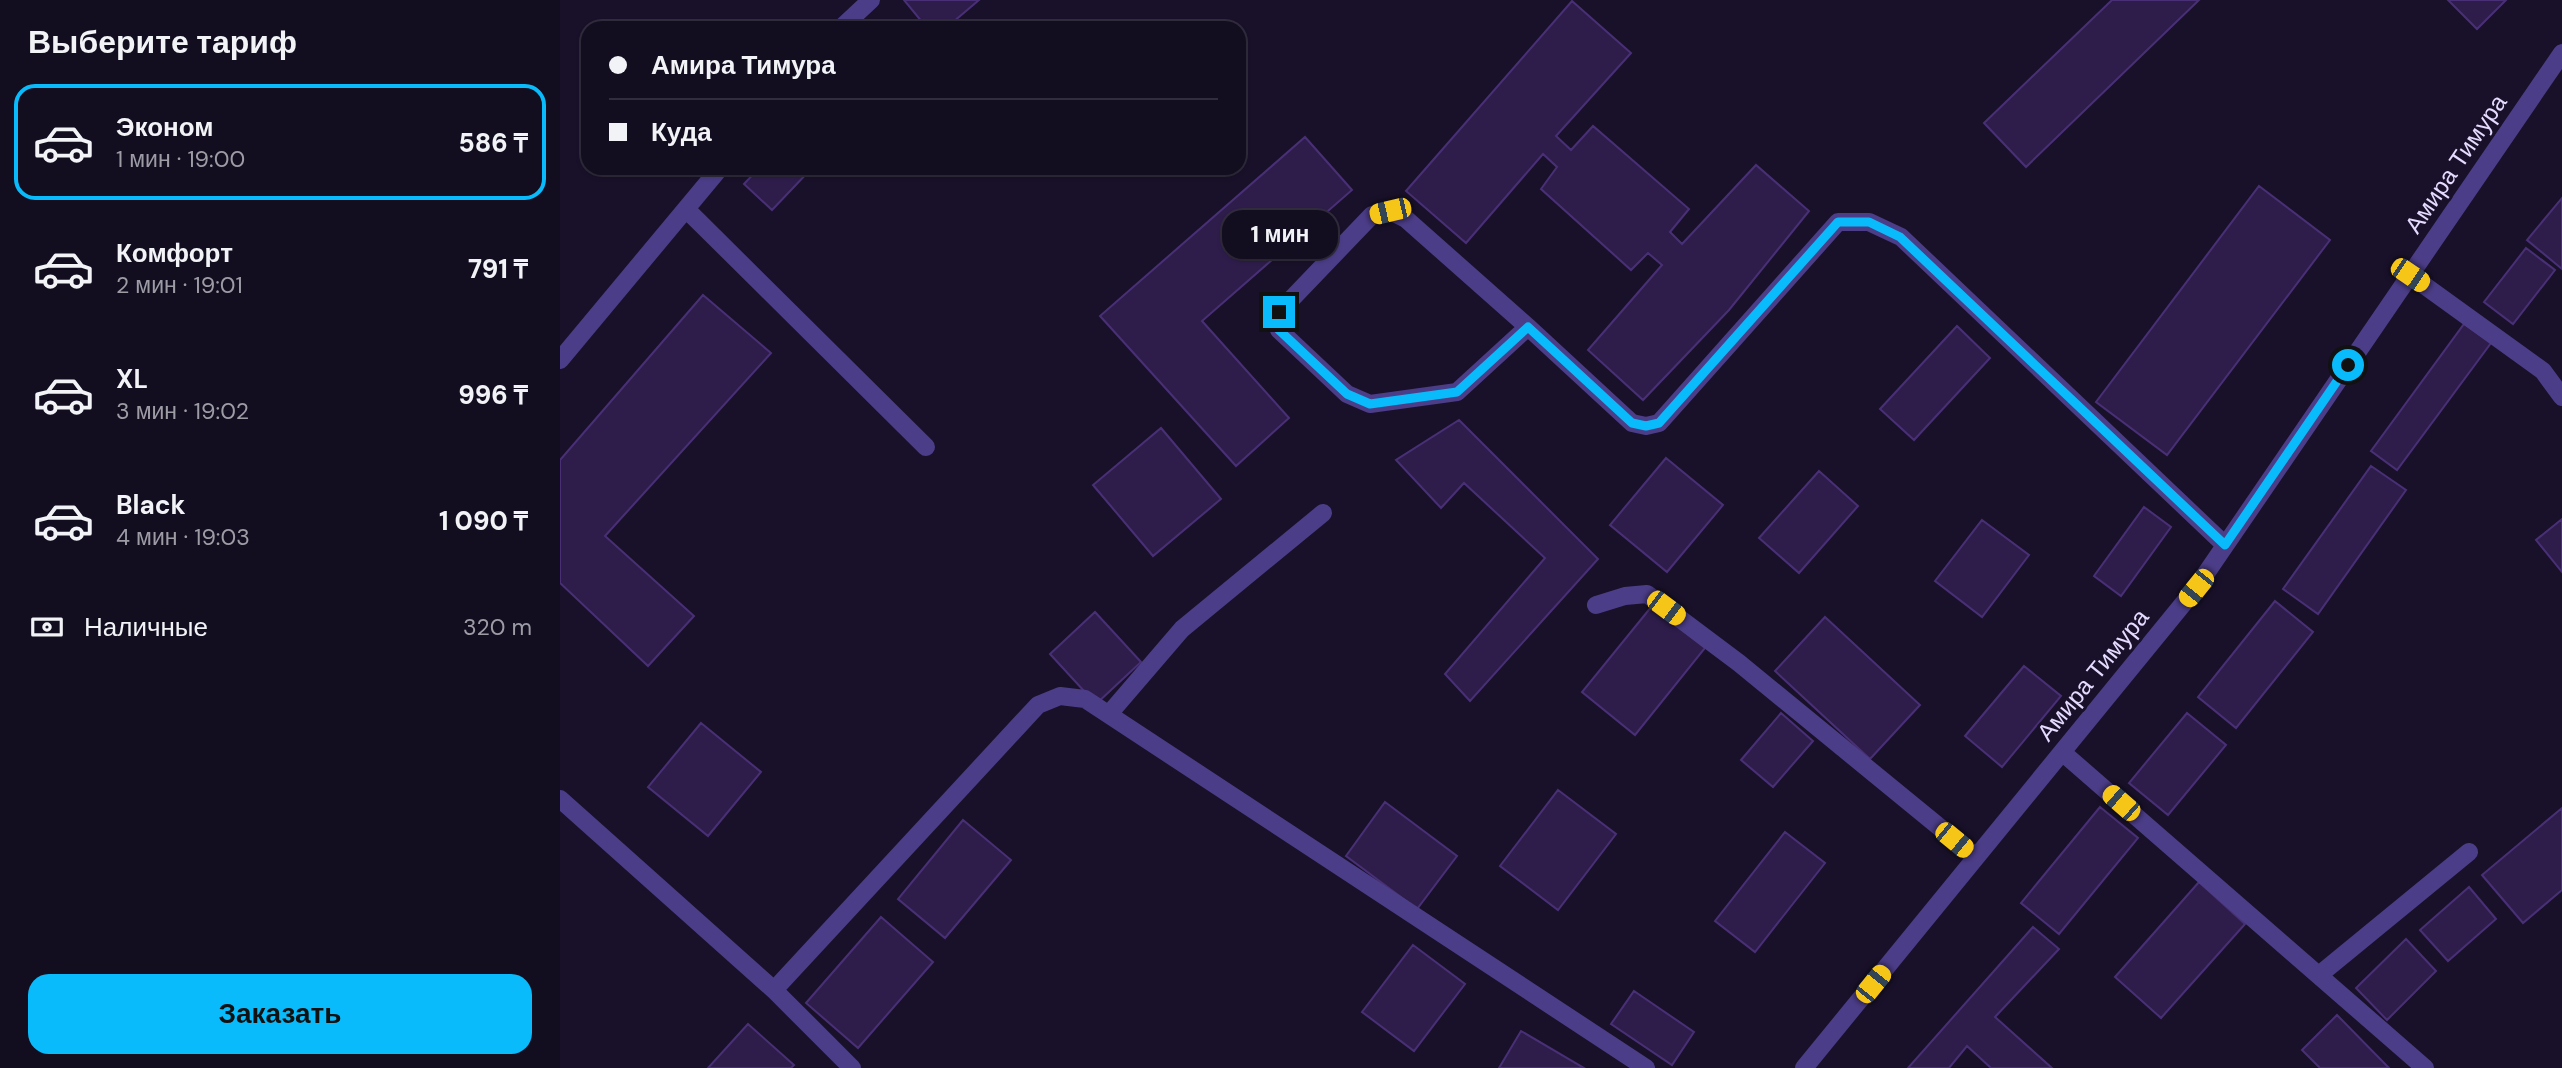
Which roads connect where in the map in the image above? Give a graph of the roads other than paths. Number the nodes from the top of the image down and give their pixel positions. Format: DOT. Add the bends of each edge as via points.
graph roads {
  1 [pos="871,0"];
  2 [pos="848,21"];
  3 [pos="2562,53"];
  4 [pos="714,175"];
  5 [pos="686,209"];
  6 [pos="2410,275"];
  7 [pos="1528,327"];
  8 [pos="560,360"];
  9 [pos="2562,397"];
  10 [pos="926,447"];
  11 [pos="1323,513"];
  12 [pos="2225,545"];
  13 [pos="1596,605"];
  14 [pos="1109,714"];
  15 [pos="2062,752"];
  16 [pos="560,799"];
  17 [pos="2469,852"];
  18 [pos="1976,858"];
  19 [pos="2319,975"];
  20 [pos="774,990"];
  21 [pos="852,1068"];
  22 [pos="1646,1068"];
  23 [pos="1804,1068"];
  24 [pos="2425,1068"];
  1 -- 2 [label="street"];
  3 -- 6 [label="street, Амира Тимура"];
  4 -- 5 [label="street"];
  5 -- 8 [label="street"];
  5 -- 10 [label="street"];
  6 -- 9 [label="street" via="2543,371"];
  6 -- 12 [label="street, Амира Тимура"];
  7 -- 7 [label="street" via="1406,219 1390,211 1372,215 1279,312 1276,321 1279,330 1347,394 1370,404 1457,392"];
  7 -- 12 [label="street" via="1632,423 1659,423 1838,222 1869,222 1900,237"];
  11 -- 14 [label="street" via="1182,629"];
  12 -- 15 [label="street, Амира Тимура" via="2196,588"];
  13 -- 18 [label="street" via="1647,594 1739,663"];
  14 -- 20 [label="street" via="1085,699 1072,697 1060,696 1038,705"];
  14 -- 22 [label="street"];
  15 -- 18 [label="street, Амира Тимура"];
  15 -- 19 [label="street"];
  16 -- 20 [label="street"];
  17 -- 19 [label="street"];
  18 -- 23 [label="street, Амира Тимура"];
  19 -- 24 [label="street"];
  20 -- 21 [label="street"];
}
